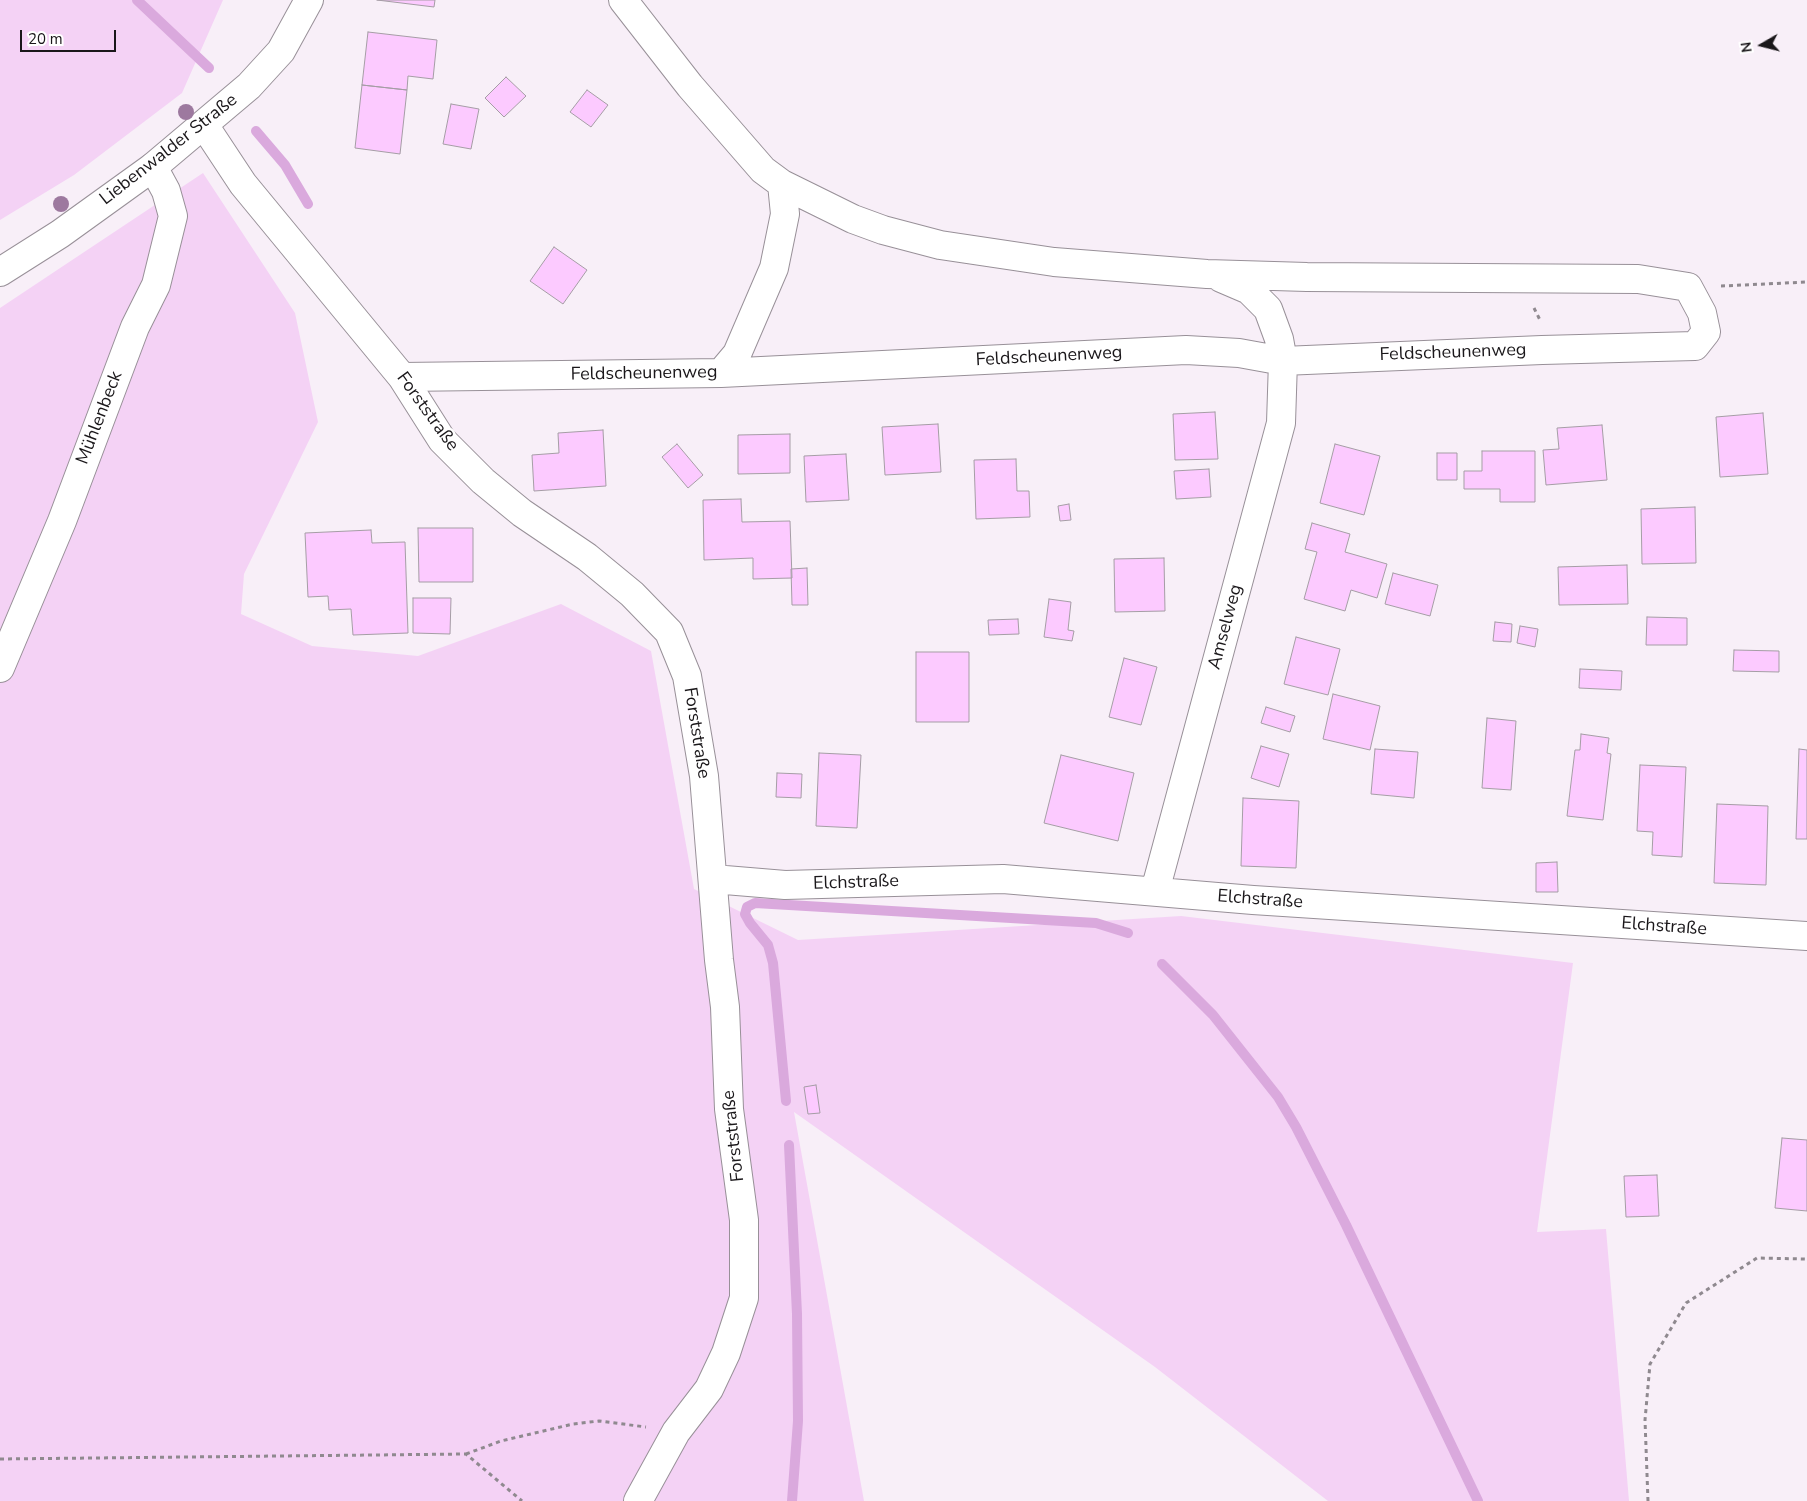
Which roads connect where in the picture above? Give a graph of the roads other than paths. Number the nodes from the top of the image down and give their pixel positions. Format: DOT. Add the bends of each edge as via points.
graph roads {
  1 [pos="309,0"];
  2 [pos="623,0"];
  3 [pos="204,125"];
  4 [pos="152,167"];
  5 [pos="782,184"];
  6 [pos="0,272"];
  7 [pos="1207,274"];
  8 [pos="1282,361"];
  9 [pos="721,373"];
  10 [pos="402,377"];
  11 [pos="0,668"];
  12 [pos="713,879"];
  13 [pos="1155,891"];
  14 [pos="1807,936"];
  15 [pos="638,1501"];
  1 -- 3 [label="street, Liebenwalder Straße" via="281,51 249,86"];
  2 -- 5 [label="street" via="696,93 763,170"];
  3 -- 4 [label="street, Liebenwalder Straße"];
  3 -- 10 [label="street, Forststraße" via="243,184"];
  4 -- 6 [label="street, Liebenwalder Straße" via="60,234"];
  4 -- 11 [label="street, Mühlenbeck" via="166,191 173,216 156,285 135,327 62,520"];
  5 -- 7 [label="street" via="852,219 940,245 1054,262"];
  5 -- 9 [label="street" via="785,214 774,268 737,354"];
  7 -- 8 [label="street, Amselweg" via="1230,280 1249,290 1268,308 1279,339"];
  7 -- 8 [label="street, Feldscheunenweg" via="1638,279 1688,287 1702,313 1706,332 1695,346"];
  8 -- 9 [label="street, Feldscheunenweg" via="1239,353 1186,350"];
  8 -- 13 [label="street, Amselweg" via="1281,423"];
  9 -- 10 [label="street, Feldscheunenweg"];
  10 -- 12 [label="street, Forststraße" via="442,440 483,481 522,513 587,557 632,594 669,632 687,676 704,776"];
  12 -- 13 [label="street, Elchstraße" via="785,885 1002,879"];
  12 -- 15 [label="street, Forststraße" via="729,1109 744,1220 744,1298 726,1353 709,1389 676,1432"];
  13 -- 14 [label="street, Elchstraße"];
}
